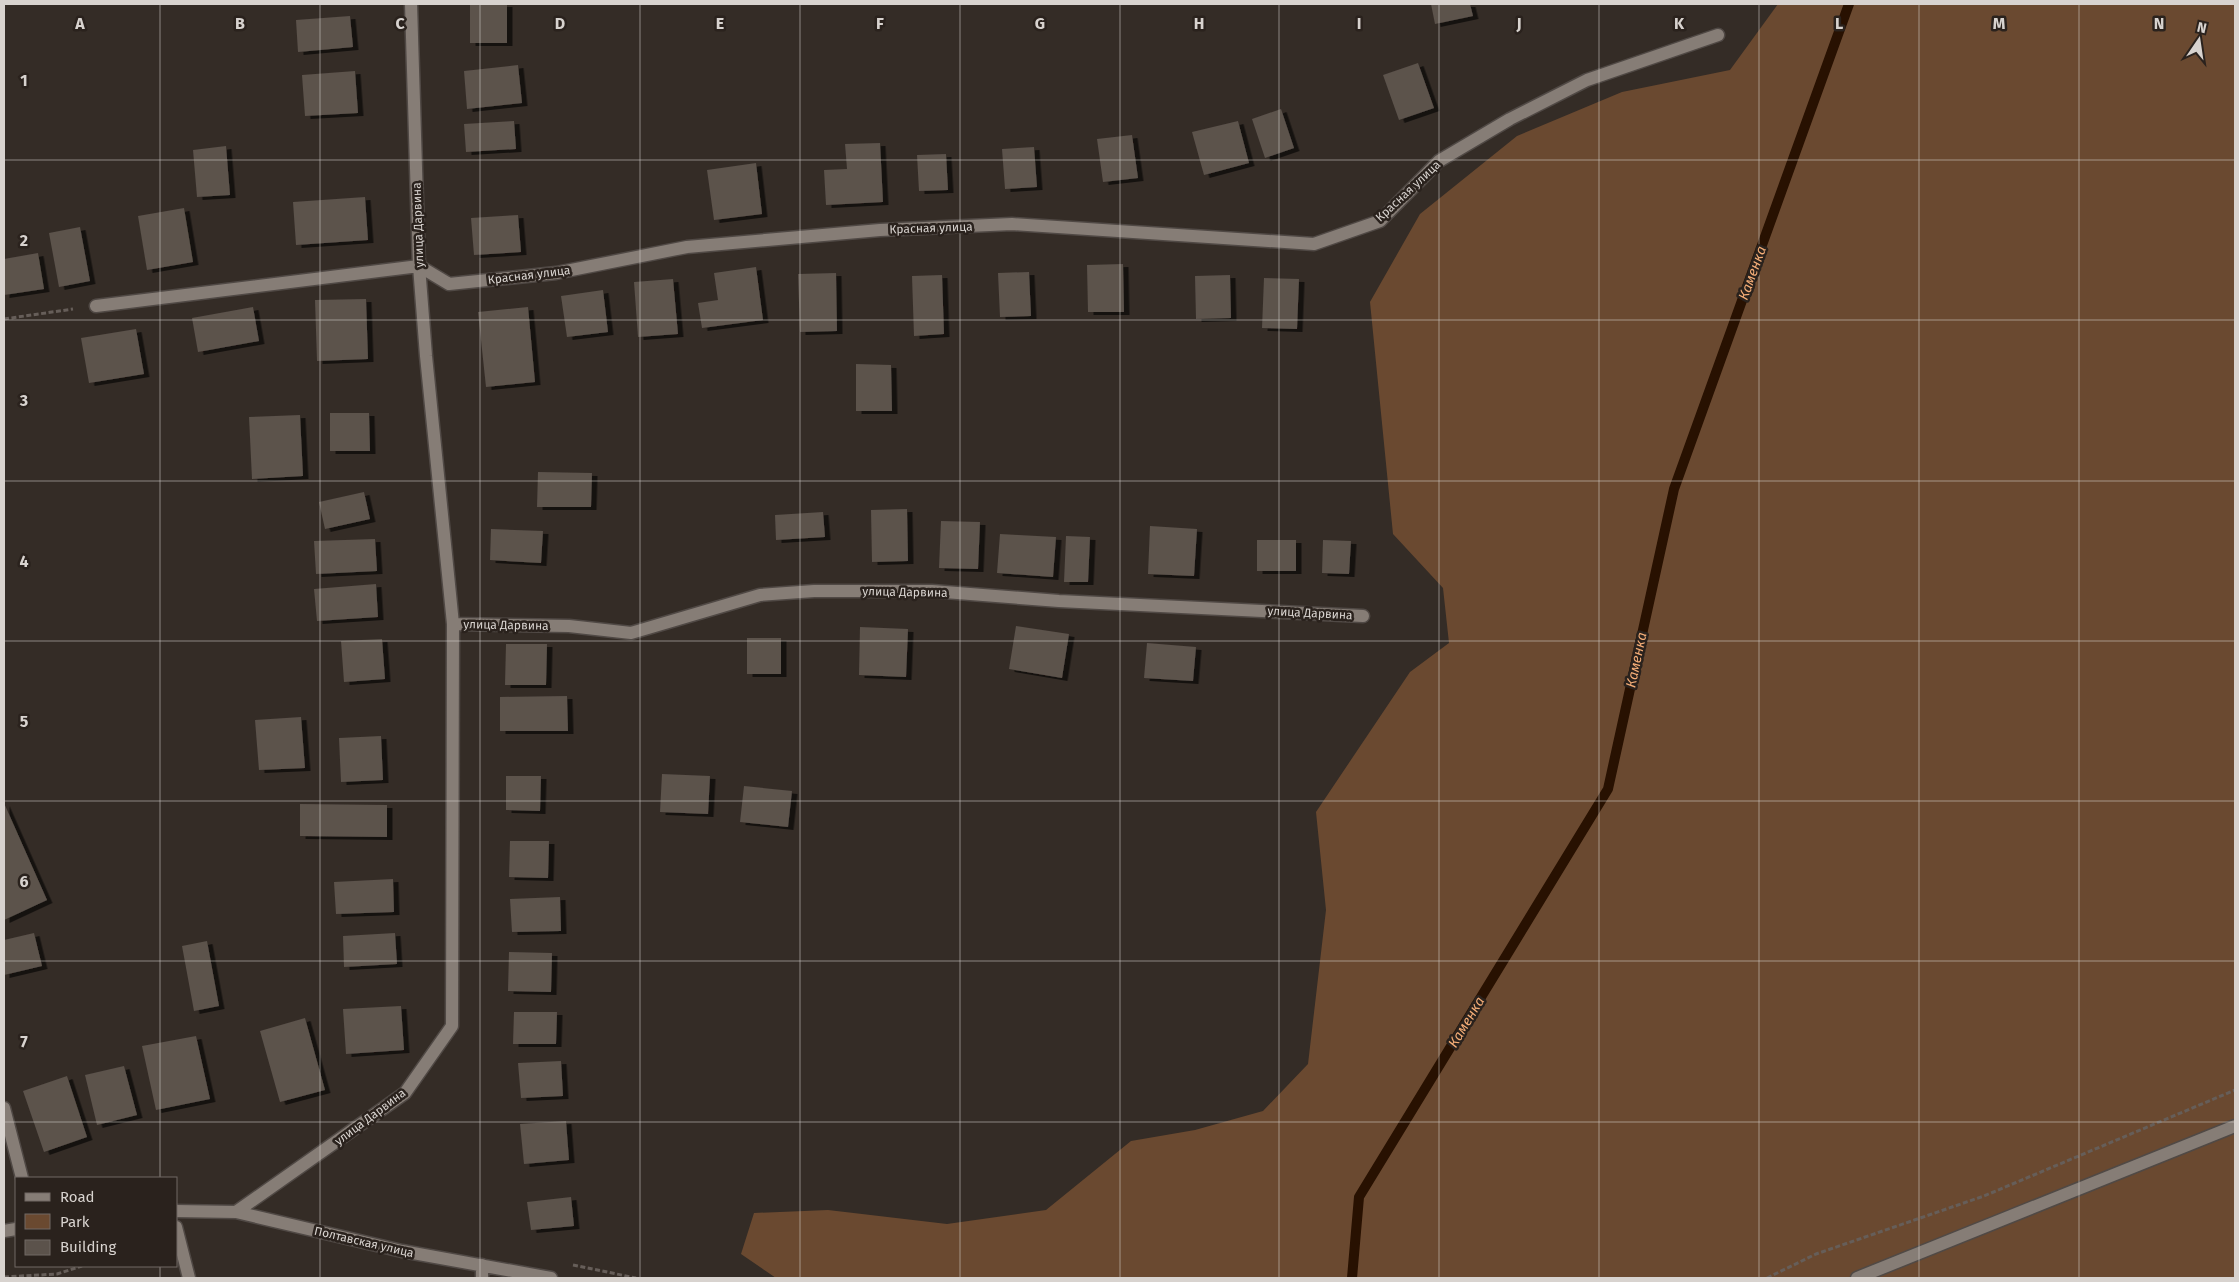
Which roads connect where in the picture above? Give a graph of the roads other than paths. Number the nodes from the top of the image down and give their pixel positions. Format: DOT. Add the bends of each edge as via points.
graph roads {
  1 [pos="411,4"];
  2 [pos="1718,35"];
  3 [pos="419,266"];
  4 [pos="96,306"];
  5 [pos="1363,616"];
  6 [pos="453,624"];
  7 [pos="4,1108"];
  8 [pos="2235,1126"];
  9 [pos="22,1177"];
  10 [pos="178,1211"];
  11 [pos="236,1212"];
  12 [pos="178,1235"];
  13 [pos="482,1272"];
  14 [pos="189,1278"];
  15 [pos="551,1278"];
  16 [pos="1857,1278"];
  1 -- 3 [label="street, улица Дарвина"];
  2 -- 3 [label="street, Красная улица" via="1587,80 1510,119 1439,161 1380,221 1314,244 1012,224 880,230 687,247 556,273 449,284"];
  3 -- 4 [label="street"];
  3 -- 6 [label="street, улица Дарвина"];
  5 -- 6 [label="street, улица Дарвина" via="1059,601 932,591 814,591 760,596 631,633 569,626"];
  6 -- 11 [label="street, улица Дарвина" via="452,1026 405,1093"];
  7 -- 9 [label="street"];
  8 -- 16 [label="street"];
  10 -- 11 [label="street, Полтавская улица"];
  11 -- 13 [label="street, Полтавская улица"];
  12 -- 14 [label="street"];
  13 -- 15 [label="street, Полтавская улица"];
}
